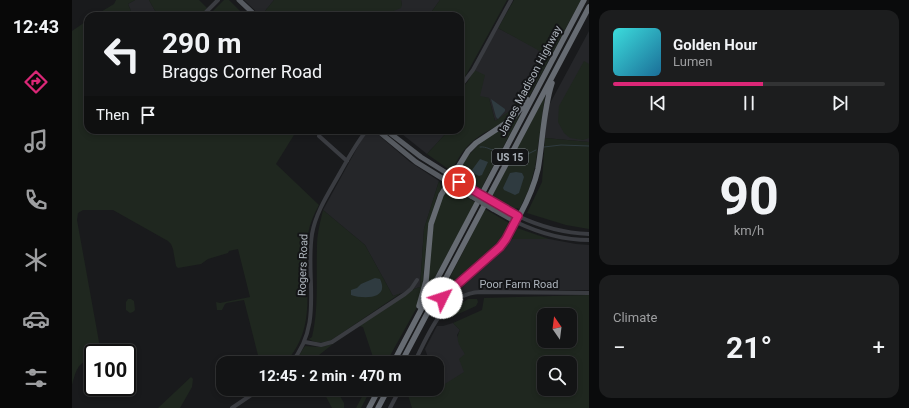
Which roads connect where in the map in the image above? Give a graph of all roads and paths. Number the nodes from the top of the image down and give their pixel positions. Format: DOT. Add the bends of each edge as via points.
graph roads {
  1 [pos="218,0"];
  2 [pos="240,0"];
  3 [pos="511,0"];
  4 [pos="584,0"];
  5 [pos="589,7"];
  6 [pos="206,12"];
  7 [pos="252,12"];
  8 [pos="556,69"];
  9 [pos="544,76"];
  10 [pos="464,82"];
  11 [pos="364,134"];
  12 [pos="382,134"];
  13 [pos="391,134"];
  14 [pos="319,136"];
  15 [pos="407,156"];
  16 [pos="347,161"];
  17 [pos="444,173"];
  18 [pos="451,177"];
  19 [pos="448,183"];
  20 [pos="517,219"];
  21 [pos="589,234"];
  22 [pos="589,240"];
  23 [pos="417,280"];
  24 [pos="589,293"];
  25 [pos="431,307"];
  26 [pos="410,330"];
  27 [pos="305,342"];
  28 [pos="296,356"];
  29 [pos="397,356"];
  30 [pos="405,356"];
  31 [pos="418,356"];
  32 [pos="250,396"];
  33 [pos="375,396"];
  34 [pos="384,396"];
  35 [pos="396,396"];
  36 [pos="232,408"];
  37 [pos="369,408"];
  38 [pos="378,408"];
  39 [pos="390,408"];
  1 -- 6 [label="street"];
  2 -- 7 [label="main road"];
  3 -- 10 [label="street"];
  4 -- 9 [label="highway, James Madison Highway / US 15"];
  5 -- 8 [label="highway, James Madison Highway / US 15"];
  8 -- 20 [label="highway" via="546,106 537,170"];
  8 -- 25 [label="highway, James Madison Highway / US 15"];
  9 -- 18 [label="highway" via="518,112 472,147"];
  9 -- 26 [label="highway, James Madison Highway / US 15"];
  11 -- 16 [label="street, Rogers Road"];
  12 -- 15 [label="main road"];
  13 -- 17 [label="main road"];
  14 -- 16 [label="street"];
  15 -- 17 [label="main road" via="412,156 430,168"];
  15 -- 19 [label="main road"];
  16 -- 27 [label="street, Rogers Road" via="321,207 314,227 311,247 311,318"];
  17 -- 18 [label="main road"];
  18 -- 19 [label="highway"];
  18 -- 20 [label="main road, bridge" via="496,203"];
  19 -- 20 [label="main road, bridge" via="493,209"];
  19 -- 26 [label="highway" via="433,217 425,287"];
  20 -- 21 [label="street" via="554,230"];
  20 -- 22 [label="street" via="538,232 556,237"];
  20 -- 25 [label="highway" via="506,239 492,255"];
  23 -- 27 [label="street" via="405,294 332,342 321,345"];
  24 -- 31 [label="street, Poor Farm Road" via="479,292 464,295 441,313"];
  25 -- 30 [label="highway, James Madison Highway / US 15"];
  26 -- 29 [label="highway, James Madison Highway / US 15"];
  27 -- 28 [label="street, Rogers Road"];
  32 -- 36 [label="street"];
  33 -- 37 [label="highway"];
  34 -- 38 [label="highway"];
  35 -- 39 [label="street"];
}
